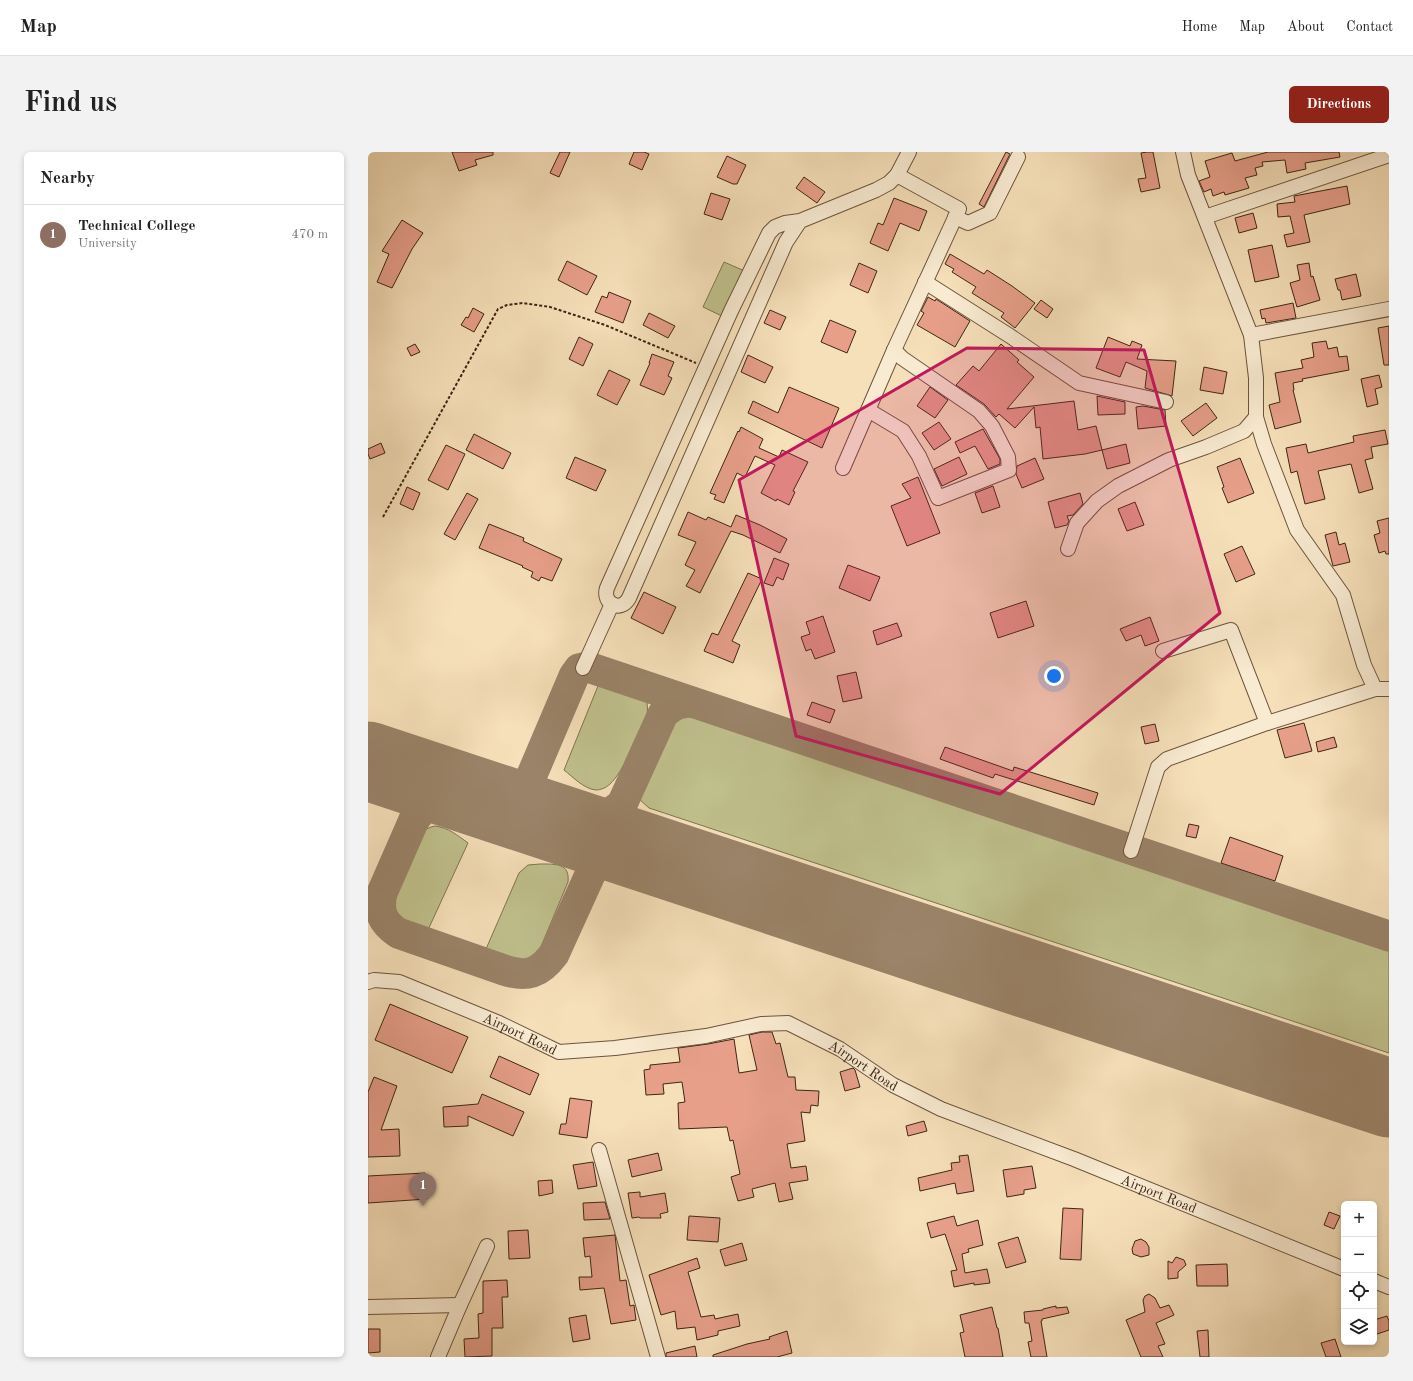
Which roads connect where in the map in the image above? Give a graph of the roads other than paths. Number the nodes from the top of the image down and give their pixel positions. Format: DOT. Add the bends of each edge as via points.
graph roads {
  1 [pos="909,152"];
  2 [pos="1183,152"];
  3 [pos="1389,155"];
  4 [pos="1018,157"];
  5 [pos="897,175"];
  6 [pos="1205,217"];
  7 [pos="955,218"];
  8 [pos="800,221"];
  9 [pos="925,282"];
  10 [pos="1389,309"];
  11 [pos="1251,335"];
  12 [pos="894,350"];
  13 [pos="1166,402"];
  14 [pos="868,410"];
  15 [pos="1256,417"];
  16 [pos="843,468"];
  17 [pos="1068,549"];
  18 [pos="612,604"];
  19 [pos="1163,651"];
  20 [pos="584,668"];
  21 [pos="1382,689"];
  22 [pos="1267,723"];
  23 [pos="1131,851"];
  24 [pos="368,982"];
  25 [pos="599,1150"];
  26 [pos="487,1246"];
  27 [pos="1341,1268"];
  28 [pos="1377,1282"];
  29 [pos="1389,1288"];
  30 [pos="460,1305"];
  31 [pos="368,1307"];
  32 [pos="438,1357"];
  33 [pos="658,1357"];
  1 -- 5 [label="street"];
  2 -- 6 [label="street" via="1188,175"];
  3 -- 6 [label="street"];
  4 -- 7 [label="street" via="990,213 968,223"];
  5 -- 7 [label="street" via="959,209"];
  5 -- 8 [label="street" via="876,190"];
  6 -- 11 [label="street"];
  7 -- 9 [label="street"];
  8 -- 18 [label="street" via="786,242 630,598 624,604"];
  8 -- 18 [label="street" via="785,223 769,232 734,304 607,588 607,599"];
  9 -- 12 [label="street"];
  9 -- 13 [label="street" via="1079,383"];
  10 -- 11 [label="street"];
  11 -- 15 [label="street" via="1256,378"];
  12 -- 14 [label="street"];
  12 -- 14 [label="street" via="979,411 992,426 1008,456 1009,470 938,498 919,456 903,431"];
  14 -- 16 [label="street"];
  15 -- 17 [label="street" via="1244,431 1169,460 1118,486 1097,502 1077,523"];
  15 -- 21 [label="street" via="1297,530 1343,595 1364,665"];
  18 -- 20 [label="street"];
  19 -- 22 [label="street" via="1231,630"];
  21 -- 22 [label="street"];
  22 -- 23 [label="street" via="1167,759 1158,767"];
  24 -- 27 [label="street, Airport Road" via="399,982 499,1023 559,1052 615,1048 706,1036 761,1024 788,1023 840,1050 893,1085 941,1109 1074,1159"];
  25 -- 33 [label="street"];
  26 -- 30 [label="street"];
  28 -- 29 [label="street"];
  30 -- 31 [label="street"];
  30 -- 32 [label="street"];
}
